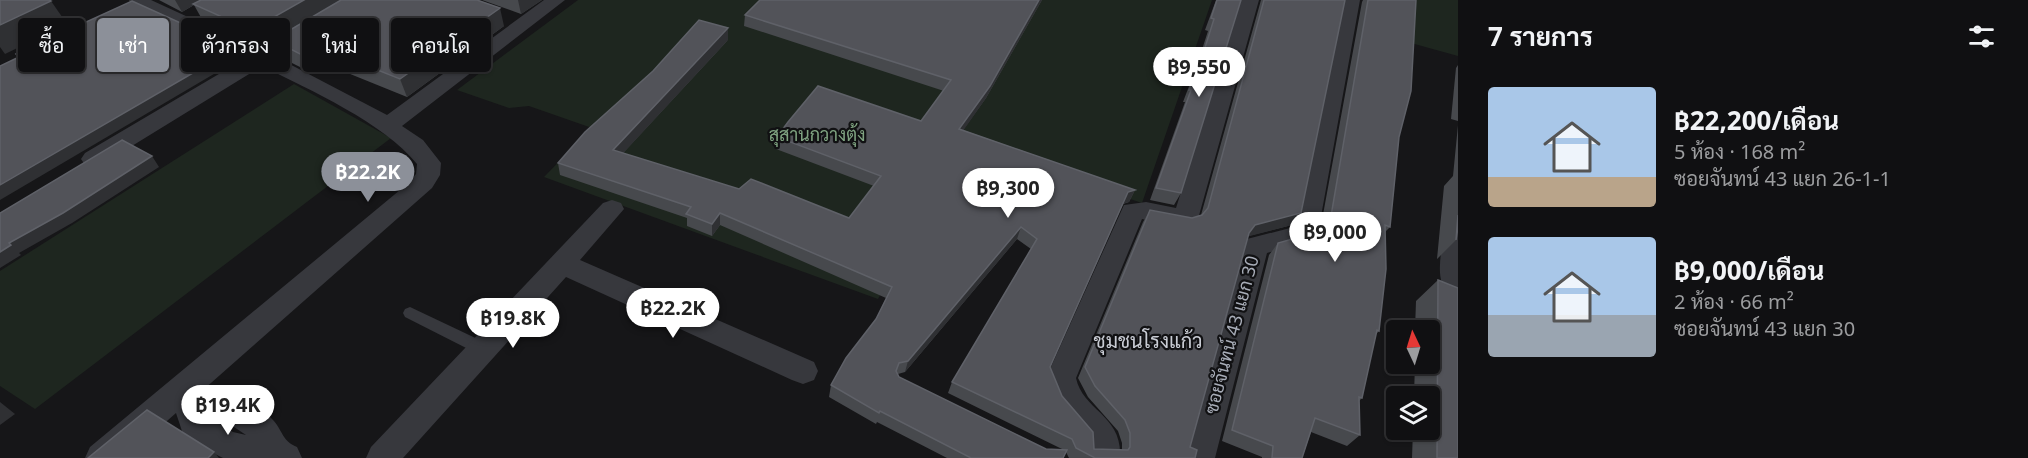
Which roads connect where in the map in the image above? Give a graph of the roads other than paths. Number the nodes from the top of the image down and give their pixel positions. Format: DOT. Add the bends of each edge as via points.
graph roads {
  1 [pos="556,0"];
  2 [pos="1250,0"];
  3 [pos="1351,0"];
  4 [pos="131,4"];
  5 [pos="502,16"];
  6 [pos="196,18"];
  7 [pos="523,24"];
  8 [pos="237,72"];
  9 [pos="289,72"];
  10 [pos="387,126"];
  11 [pos="78,168"];
  12 [pos="612,209"];
  13 [pos="1458,225"];
  14 [pos="563,264"];
  15 [pos="1458,288"];
  16 [pos="410,314"];
  17 [pos="482,348"];
  18 [pos="802,371"];
  19 [pos="183,399"];
  20 [pos="281,455"];
  21 [pos="101,458"];
  22 [pos="382,458"];
  23 [pos="1104,458"];
  24 [pos="1199,458"];
  1 -- 7 [label="street"];
  2 -- 23 [label="street" via="1185,219 1146,209 1133,211 1061,378 1066,399 1104,440"];
  3 -- 24 [label="street, ซอยจันทน์ 43 แยก 30" via="1305,233 1256,246"];
  4 -- 6 [label="street"];
  5 -- 7 [label="street"];
  7 -- 10 [label="street"];
  8 -- 11 [label="street"];
  9 -- 10 [label="street"];
  10 -- 19 [label="street" via="424,155 429,164 428,175 416,191"];
  12 -- 14 [label="street"];
  13 -- 15 [label="street" via="1453,282"];
  14 -- 17 [label="street"];
  14 -- 18 [label="street"];
  16 -- 17 [label="lane"];
  17 -- 22 [label="street"];
  19 -- 20 [label="street" via="194,424 209,435 237,449"];
  19 -- 21 [label="street"];
}
